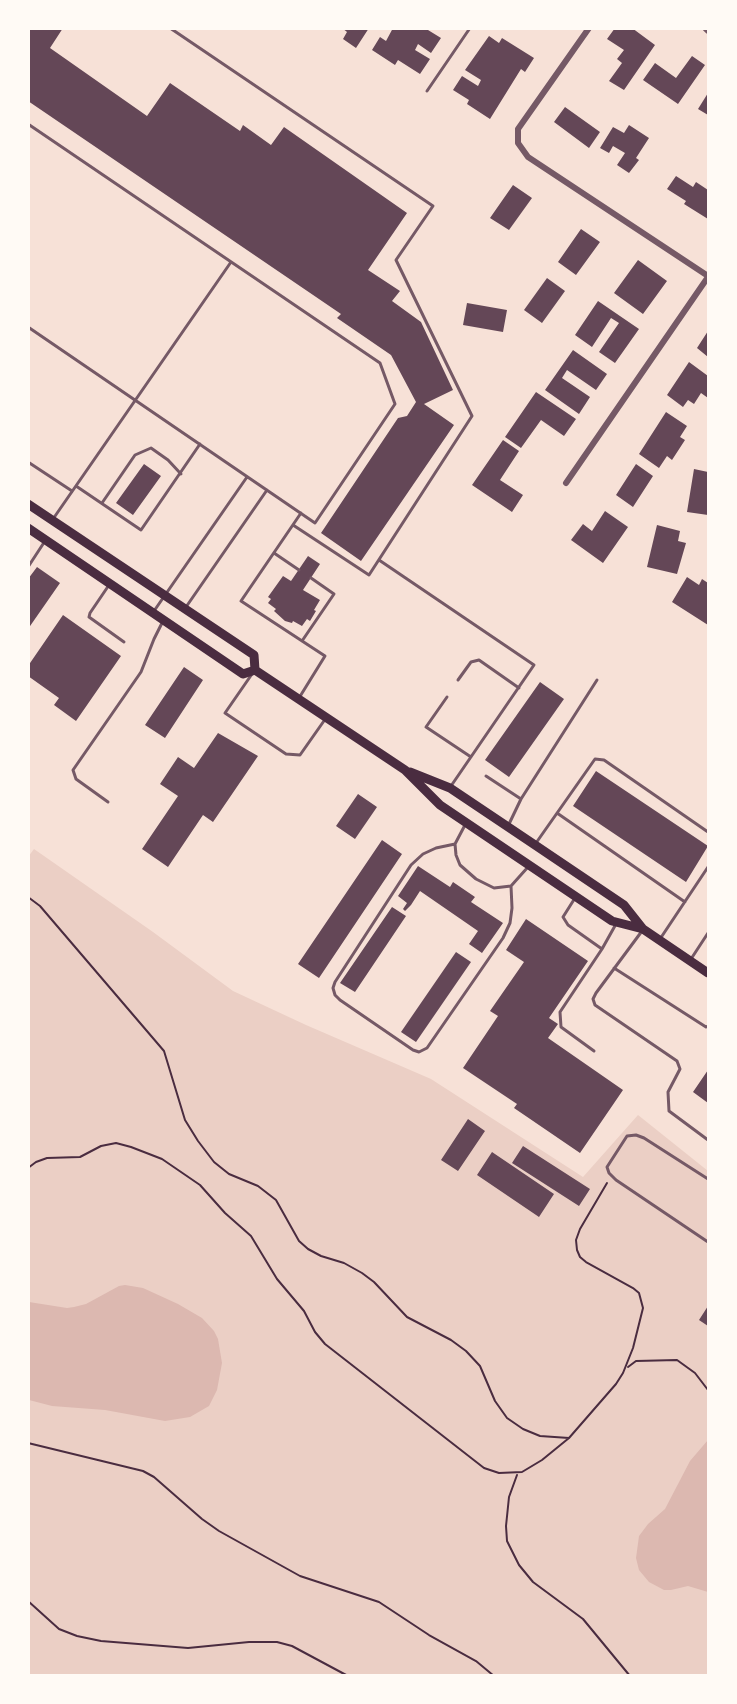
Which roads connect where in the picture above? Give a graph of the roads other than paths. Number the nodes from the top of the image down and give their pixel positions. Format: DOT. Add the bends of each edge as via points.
graph roads {
  1 [pos="170,28"];
  2 [pos="470,28"];
  3 [pos="589,28"];
  4 [pos="427,91"];
  5 [pos="28,124"];
  6 [pos="231,262"];
  7 [pos="708,276"];
  8 [pos="28,327"];
  9 [pos="135,400"];
  10 [pos="200,444"];
  11 [pos="28,462"];
  12 [pos="181,474"];
  13 [pos="247,477"];
  14 [pos="566,483"];
  15 [pos="76,486"];
  16 [pos="267,490"];
  17 [pos="72,491"];
  18 [pos="102,503"];
  19 [pos="28,504"];
  20 [pos="301,513"];
  21 [pos="53,519"];
  22 [pos="293,525"];
  23 [pos="28,528"];
  24 [pos="46,540"];
  25 [pos="274,553"];
  26 [pos="379,560"];
  27 [pos="28,567"];
  28 [pos="298,570"];
  29 [pos="311,578"];
  30 [pos="110,583"];
  31 [pos="165,595"];
  32 [pos="185,609"];
  33 [pos="153,612"];
  34 [pos="164,620"];
  35 [pos="302,641"];
  36 [pos="124,642"];
  37 [pos="255,670"];
  38 [pos="458,680"];
  39 [pos="597,680"];
  40 [pos="519,687"];
  41 [pos="447,697"];
  42 [pos="299,698"];
  43 [pos="327,717"];
  44 [pos="471,758"];
  45 [pos="405,770"];
  46 [pos="486,776"];
  47 [pos="450,788"];
  48 [pos="521,799"];
  49 [pos="108,802"];
  50 [pos="557,813"];
  51 [pos="466,823"];
  52 [pos="508,826"];
  53 [pos="708,832"];
  54 [pos="454,844"];
  55 [pos="535,845"];
  56 [pos="529,865"];
  57 [pos="708,867"];
  58 [pos="511,886"];
  59 [pos="576,897"];
  60 [pos="685,902"];
  61 [pos="617,922"];
  62 [pos="643,929"];
  63 [pos="708,933"];
  64 [pos="659,940"];
  65 [pos="602,949"];
  66 [pos="690,961"];
  67 [pos="614,968"];
  68 [pos="708,973"];
  69 [pos="708,1026"];
  70 [pos="594,1051"];
  71 [pos="708,1140"];
  72 [pos="708,1179"];
  73 [pos="708,1242"];
  1 -- 26 [label="lane" via="433,206 396,260 472,416"];
  2 -- 4 [label="lane"];
  3 -- 7 [label="street" via="518,129 518,143 528,156"];
  5 -- 6 [label="lane"];
  6 -- 9 [label="lane"];
  6 -- 20 [label="lane" via="380,363 395,404 315,523"];
  7 -- 14 [label="street"];
  8 -- 9 [label="lane"];
  9 -- 10 [label="lane"];
  9 -- 15 [label="lane"];
  10 -- 12 [label="lane"];
  10 -- 13 [label="lane"];
  11 -- 17 [label="lane"];
  12 -- 18 [label="lane" via="151,448 135,455"];
  12 -- 18 [label="lane" via="141,530"];
  13 -- 16 [label="lane"];
  13 -- 31 [label="lane"];
  15 -- 17 [label="lane"];
  15 -- 18 [label="lane"];
  16 -- 20 [label="lane"];
  16 -- 32 [label="lane"];
  17 -- 21 [label="lane"];
  19 -- 21 [label="main road"];
  20 -- 22 [label="lane"];
  21 -- 31 [label="main road"];
  22 -- 25 [label="lane"];
  22 -- 26 [label="lane" via="369,575"];
  23 -- 24 [label="main road"];
  24 -- 27 [label="lane"];
  24 -- 30 [label="main road"];
  25 -- 28 [label="lane"];
  25 -- 35 [label="lane" via="241,602"];
  26 -- 40 [label="lane" via="534,665"];
  29 -- 35 [label="lane" via="334,594"];
  30 -- 33 [label="main road"];
  30 -- 36 [label="lane" via="90,618"];
  31 -- 32 [label="main road"];
  31 -- 33 [label="lane"];
  32 -- 37 [label="main road" via="254,655"];
  33 -- 34 [label="main road"];
  34 -- 37 [label="main road" via="243,674"];
  34 -- 49 [label="lane" via="141,672 73,770 76,779"];
  35 -- 42 [label="lane" via="325,656"];
  37 -- 42 [label="main road"];
  37 -- 43 [label="lane" via="225,713 286,754 300,755"];
  38 -- 40 [label="lane" via="471,662 479,660"];
  39 -- 48 [label="lane"];
  40 -- 44 [label="lane"];
  41 -- 44 [label="lane" via="426,727"];
  42 -- 43 [label="main road"];
  43 -- 45 [label="main road"];
  44 -- 47 [label="lane"];
  45 -- 47 [label="main road"];
  45 -- 51 [label="main road" via="440,805"];
  46 -- 48 [label="lane"];
  47 -- 52 [label="main road"];
  48 -- 52 [label="lane"];
  50 -- 53 [label="lane" via="595,759 604,760"];
  50 -- 55 [label="lane"];
  50 -- 60 [label="lane"];
  51 -- 54 [label="lane"];
  51 -- 56 [label="main road"];
  52 -- 55 [label="main road"];
  54 -- 58 [label="lane" via="460,865 477,879 494,888"];
  54 -- 58 [label="lane" via="423,854 411,865 335,982 333,988 340,1000 413,1050 423,1050 503,938 510,923"];
  55 -- 62 [label="main road" via="624,905"];
  56 -- 58 [label="lane"];
  56 -- 59 [label="main road"];
  57 -- 60 [label="lane"];
  59 -- 61 [label="main road"];
  59 -- 65 [label="lane" via="563,917 568,925"];
  60 -- 64 [label="lane"];
  61 -- 62 [label="main road"];
  61 -- 65 [label="lane"];
  62 -- 64 [label="main road"];
  62 -- 67 [label="lane"];
  63 -- 66 [label="lane"];
  64 -- 66 [label="main road"];
  65 -- 70 [label="lane" via="560,1012 561,1027"];
  66 -- 68 [label="main road"];
  67 -- 69 [label="lane"];
  67 -- 71 [label="lane" via="596,993 595,1005 677,1061 680,1070 668,1092 667,1106"];
  72 -- 73 [label="lane" via="636,1135 627,1136 607,1167 611,1175"];
}
